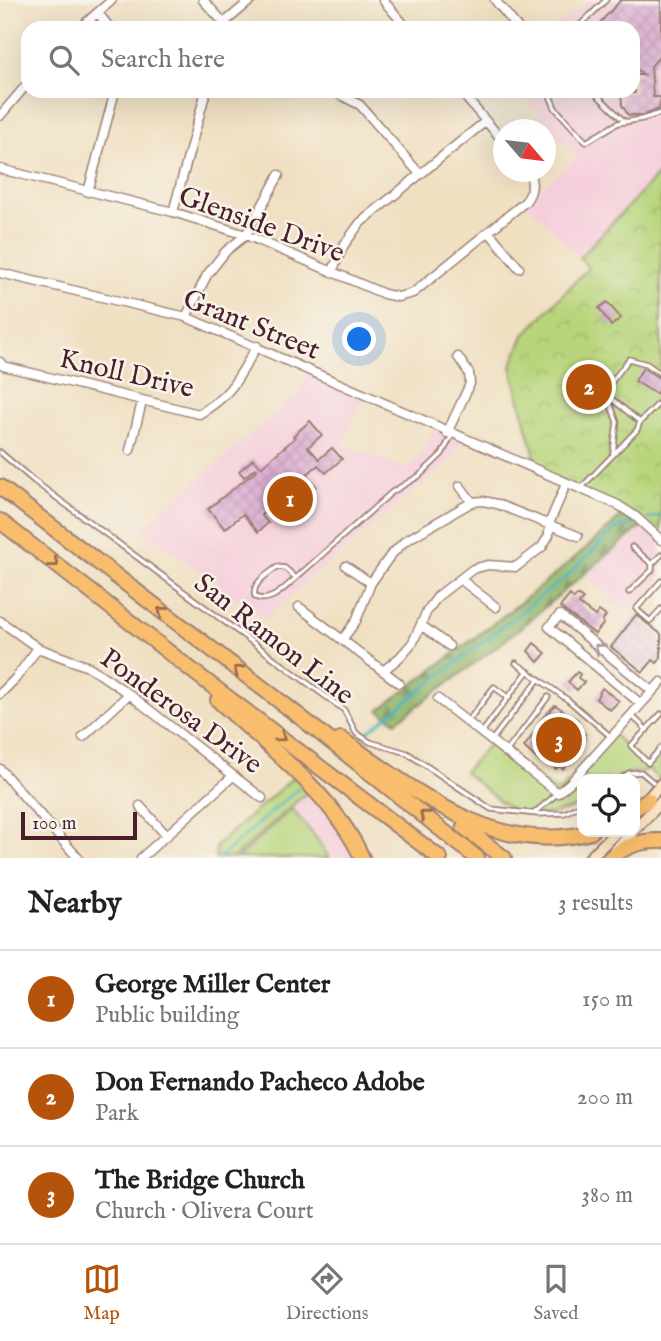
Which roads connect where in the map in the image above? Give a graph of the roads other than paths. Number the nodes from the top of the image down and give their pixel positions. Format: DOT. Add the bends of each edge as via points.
graph roads {
  1 [pos="112,0"];
  2 [pos="203,0"];
  3 [pos="251,0"];
  4 [pos="383,0"];
  5 [pos="495,0"];
  6 [pos="606,0"];
  7 [pos="98,12"];
  8 [pos="88,21"];
  9 [pos="105,21"];
  10 [pos="222,21"];
  11 [pos="231,21"];
  12 [pos="401,21"];
  13 [pos="512,21"];
  14 [pos="584,21"];
  15 [pos="21,91"];
  16 [pos="113,98"];
  17 [pos="204,98"];
  18 [pos="346,98"];
  19 [pos="466,98"];
  20 [pos="551,98"];
  21 [pos="600,98"];
  22 [pos="661,113"];
  23 [pos="0,116"];
  24 [pos="486,121"];
  25 [pos="624,121"];
  26 [pos="493,130"];
  27 [pos="0,169"];
  28 [pos="419,173"];
  29 [pos="279,175"];
  30 [pos="531,182"];
  31 [pos="88,192"];
  32 [pos="173,212"];
  33 [pos="489,232"];
  34 [pos="246,235"];
  35 [pos="519,268"];
  36 [pos="332,272"];
  37 [pos="0,273"];
  38 [pos="186,317"];
  39 [pos="257,346"];
  40 [pos="458,357"];
  41 [pos="0,362"];
  42 [pos="661,374"];
  43 [pos="607,395"];
  44 [pos="661,401"];
  45 [pos="142,402"];
  46 [pos="640,422"];
  47 [pos="450,434"];
  48 [pos="130,450"];
  49 [pos="0,452"];
  50 [pos="613,455"];
  51 [pos="566,484"];
  52 [pos="460,486"];
  53 [pos="0,487"];
  54 [pos="580,490"];
  55 [pos="472,502"];
  56 [pos="0,521"];
  57 [pos="550,524"];
  58 [pos="578,536"];
  59 [pos="661,540"];
  60 [pos="632,547"];
  61 [pos="661,555"];
  62 [pos="652,564"];
  63 [pos="346,566"];
  64 [pos="296,578"];
  65 [pos="460,579"];
  66 [pos="661,582"];
  67 [pos="371,583"];
  68 [pos="629,593"];
  69 [pos="299,607"];
  70 [pos="496,607"];
  71 [pos="661,609"];
  72 [pos="0,621"];
  73 [pos="421,625"];
  74 [pos="342,640"];
  75 [pos="449,646"];
  76 [pos="38,648"];
  77 [pos="516,663"];
  78 [pos="383,671"];
  79 [pos="528,671"];
  80 [pos="539,679"];
  81 [pos="206,682"];
  82 [pos="661,682"];
  83 [pos="399,683"];
  84 [pos="652,691"];
  85 [pos="0,694"];
  86 [pos="128,694"];
  87 [pos="548,697"];
  88 [pos="509,698"];
  89 [pos="438,699"];
  90 [pos="640,704"];
  91 [pos="661,714"];
  92 [pos="631,715"];
  93 [pos="299,716"];
  94 [pos="467,722"];
  95 [pos="647,730"];
  96 [pos="481,734"];
  97 [pos="610,736"];
  98 [pos="83,737"];
  99 [pos="491,742"];
  100 [pos="661,748"];
  101 [pos="505,754"];
  102 [pos="0,769"];
  103 [pos="628,774"];
  104 [pos="233,776"];
  105 [pos="657,783"];
  106 [pos="558,793"];
  107 [pos="427,797"];
  108 [pos="262,798"];
  109 [pos="654,801"];
  110 [pos="140,806"];
  111 [pos="577,806"];
  112 [pos="534,813"];
  113 [pos="640,822"];
  114 [pos="577,835"];
  115 [pos="167,836"];
  116 [pos="612,837"];
  117 [pos="628,837"];
  118 [pos="661,841"];
  119 [pos="78,858"];
  120 [pos="141,858"];
  121 [pos="362,858"];
  122 [pos="440,858"];
  123 [pos="477,858"];
  124 [pos="504,858"];
  125 [pos="590,858"];
  126 [pos="609,858"];
  1 -- 7 [label="street"];
  2 -- 10 [label="street"];
  3 -- 11 [label="street"];
  4 -- 12 [label="street"];
  5 -- 13 [label="street"];
  6 -- 14 [label="lane"];
  7 -- 8 [label="street"];
  7 -- 9 [label="street"];
  15 -- 23 [label="street"];
  16 -- 31 [label="street"];
  17 -- 32 [label="street"];
  18 -- 28 [label="street" via="360,105"];
  19 -- 24 [label="street"];
  20 -- 25 [label="lane" via="583,141"];
  21 -- 25 [label="lane"];
  22 -- 25 [label="lane"];
  24 -- 26 [label="street"];
  24 -- 28 [label="street"];
  27 -- 31 [label="street, Glenside Drive"];
  28 -- 36 [label="street" via="360,223"];
  29 -- 34 [label="street"];
  30 -- 33 [label="street, Glenside Drive" via="530,195"];
  31 -- 32 [label="street, Glenside Drive"];
  32 -- 34 [label="street, Glenside Drive"];
  33 -- 35 [label="street"];
  33 -- 36 [label="street, Glenside Drive" via="413,293 398,297"];
  34 -- 36 [label="street, Glenside Drive"];
  34 -- 38 [label="street" via="207,275"];
  37 -- 38 [label="street, Grant Street"];
  38 -- 39 [label="street, Grant Street"];
  39 -- 45 [label="street, Knoll Drive" via="233,387 199,414"];
  39 -- 47 [label="street, Grant Street"];
  40 -- 47 [label="street" via="470,373 470,384"];
  41 -- 45 [label="street, Knoll Drive"];
  42 -- 43 [label="lane" via="648,364 629,359"];
  43 -- 46 [label="lane"];
  43 -- 50 [label="lane" via="617,422"];
  44 -- 46 [label="lane"];
  45 -- 48 [label="street"];
  46 -- 50 [label="lane"];
  47 -- 51 [label="street, Grant Street"];
  47 -- 64 [label="lane" via="442,454 419,476 392,492"];
  49 -- 112 [label="lane, San Ramon Line" via="344,710 356,733 369,742 407,753 491,809"];
  50 -- 54 [label="lane"];
  51 -- 54 [label="street, Grant Street"];
  51 -- 57 [label="street"];
  52 -- 55 [label="street"];
  93 -- 53 [label="highway, one-way"];
  54 -- 59 [label="street, Grant Street" via="618,505"];
  55 -- 57 [label="street" via="497,504"];
  55 -- 67 [label="street" via="405,541"];
  56 -- 81 [label="highway, one-way"];
  57 -- 58 [label="street"];
  57 -- 65 [label="street" via="542,547 516,566 488,565"];
  60 -- 62 [label="lane"];
  61 -- 62 [label="lane"];
  62 -- 68 [label="lane" via="652,570"];
  63 -- 67 [label="street"];
  64 -- 64 [label="lane" via="269,599 255,597 256,586 277,567"];
  65 -- 70 [label="street"];
  65 -- 73 [label="street" via="438,596"];
  66 -- 71 [label="lane" via="636,609 650,621"];
  67 -- 74 [label="street" via="356,621"];
  69 -- 74 [label="street"];
  72 -- 76 [label="street, Ponderosa Drive"];
  73 -- 75 [label="street"];
  73 -- 78 [label="street" via="413,642"];
  74 -- 78 [label="street"];
  76 -- 85 [label="street"];
  76 -- 86 [label="street, Ponderosa Drive" via="91,668"];
  77 -- 79 [label="lane"];
  78 -- 83 [label="street"];
  79 -- 80 [label="lane"];
  79 -- 88 [label="lane"];
  80 -- 97 [label="lane"];
  80 -- 99 [label="lane"];
  81 -- 121 [label="highway" via="217,699 316,791 345,827"];
  81 -- 122 [label="highway, one-way"];
  82 -- 84 [label="street"];
  84 -- 90 [label="street"];
  84 -- 90 [label="street, one-way" via="560,615 549,627"];
  86 -- 98 [label="street"];
  86 -- 104 [label="street, Ponderosa Drive"];
  87 -- 101 [label="lane"];
  88 -- 94 [label="lane" via="494,687"];
  88 -- 96 [label="lane"];
  89 -- 94 [label="street"];
  90 -- 92 [label="street"];
  91 -- 95 [label="lane"];
  92 -- 95 [label="lane"];
  92 -- 97 [label="street"];
  93 -- 107 [label="highway" via="324,727"];
  123 -- 93 [label="highway, one-way"];
  94 -- 96 [label="street"];
  95 -- 100 [label="lane" via="631,746 648,764"];
  96 -- 99 [label="street"];
  97 -- 106 [label="street"];
  99 -- 101 [label="street"];
  101 -- 106 [label="street"];
  102 -- 119 [label="street"];
  103 -- 105 [label="lane" via="641,772"];
  104 -- 108 [label="street, Ponderosa Drive"];
  104 -- 115 [label="street"];
  105 -- 109 [label="street"];
  106 -- 112 [label="lane"];
  107 -- 114 [label="highway" via="476,826 514,838 547,840"];
  107 -- 124 [label="highway"];
  109 -- 113 [label="street"];
  110 -- 115 [label="street"];
  111 -- 112 [label="lane, San Ramon Line" via="565,813"];
  115 -- 120 [label="street"];
  116 -- 125 [label="street"];
  117 -- 126 [label="street"];
  118 -- 126 [label="highway" via="635,843"];
}
